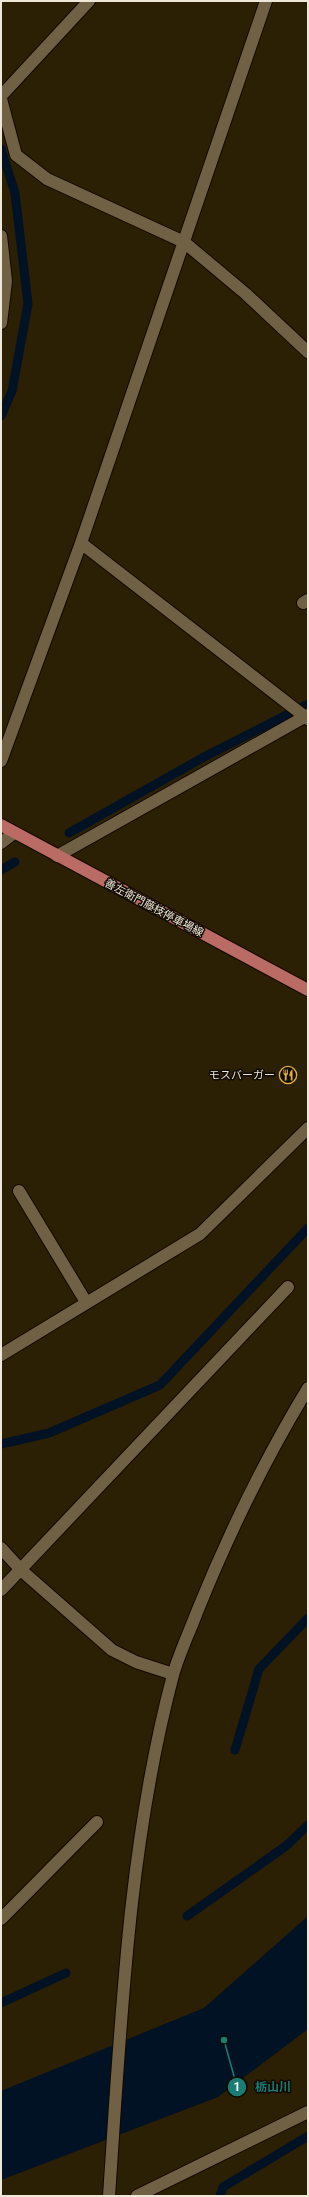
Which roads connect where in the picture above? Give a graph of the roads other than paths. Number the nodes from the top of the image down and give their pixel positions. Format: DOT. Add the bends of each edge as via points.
graph roads {
  1 [pos="89,1"];
  2 [pos="266,1"];
  3 [pos="1,98"];
  4 [pos="1,236"];
  5 [pos="184,242"];
  6 [pos="1,323"];
  7 [pos="308,352"];
  8 [pos="81,543"];
  9 [pos="307,717"];
  10 [pos="1,761"];
  11 [pos="1,825"];
  12 [pos="14,832"];
  13 [pos="1,843"];
  14 [pos="57,856"];
  15 [pos="308,990"];
  16 [pos="308,1128"];
  17 [pos="20,1191"];
  18 [pos="288,1287"];
  19 [pos="86,1302"];
  20 [pos="1,1355"];
  21 [pos="308,1388"];
  22 [pos="1,1548"];
  23 [pos="21,1570"];
  24 [pos="1,1590"];
  25 [pos="173,1674"];
  26 [pos="97,1822"];
  27 [pos="1,1919"];
  28 [pos="308,2112"];
  29 [pos="109,2196"];
  30 [pos="138,2196"];
  1 -- 3 [label="street"];
  2 -- 5 [label="street"];
  3 -- 5 [label="street" via="16,155 47,179"];
  4 -- 6 [label="street" via="6,281"];
  5 -- 7 [label="street" via="246,294"];
  5 -- 8 [label="street"];
  8 -- 9 [label="street"];
  8 -- 10 [label="street"];
  9 -- 14 [label="street"];
  11 -- 12 [label="main road, 善左衛門藤枝停車場線"];
  12 -- 13 [label="street"];
  12 -- 14 [label="main road, 善左衛門藤枝停車場線"];
  14 -- 15 [label="main road, 善左衛門藤枝停車場線"];
  16 -- 19 [label="street" via="200,1234"];
  17 -- 19 [label="street"];
  18 -- 23 [label="street"];
  19 -- 20 [label="street"];
  21 -- 25 [label="street" via="285,1427 213,1572"];
  22 -- 23 [label="street"];
  23 -- 24 [label="street"];
  23 -- 25 [label="street" via="112,1650 136,1662"];
  25 -- 29 [label="street" via="141,1823 123,1987"];
  26 -- 27 [label="street"];
  28 -- 30 [label="street"];
}
